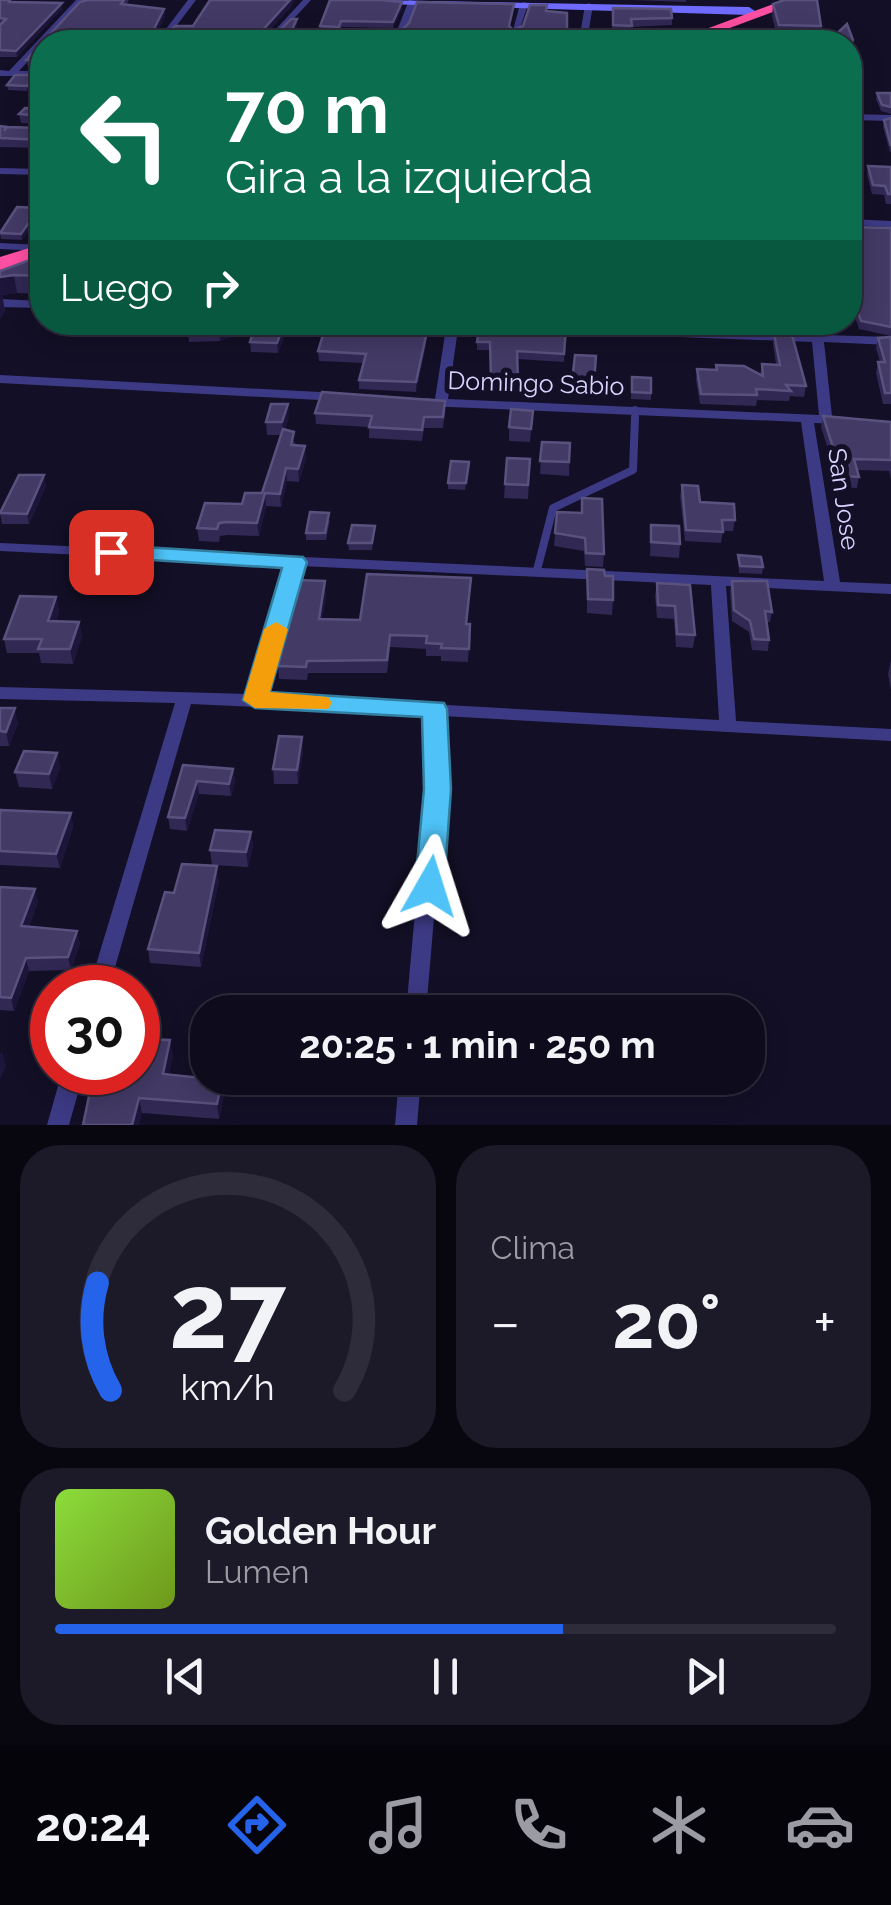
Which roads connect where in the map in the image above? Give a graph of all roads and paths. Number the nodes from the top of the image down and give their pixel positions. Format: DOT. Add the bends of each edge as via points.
graph roads {
  1 [pos="80,0"];
  2 [pos="192,0"];
  3 [pos="307,0"];
  4 [pos="384,0"];
  5 [pos="777,0"];
  6 [pos="798,0"];
  7 [pos="412,1"];
  8 [pos="436,1"];
  9 [pos="524,4"];
  10 [pos="589,5"];
  11 [pos="756,12"];
  12 [pos="52,30"];
  13 [pos="169,30"];
  14 [pos="279,30"];
  15 [pos="401,30"];
  16 [pos="516,30"];
  17 [pos="585,30"];
  18 [pos="697,30"];
  19 [pos="710,30"];
  20 [pos="30,54"];
  21 [pos="0,73"];
  22 [pos="12,73"];
  23 [pos="30,74"];
  24 [pos="862,117"];
  25 [pos="891,118"];
  26 [pos="0,171"];
  27 [pos="30,172"];
  28 [pos="862,223"];
  29 [pos="891,224"];
  30 [pos="0,246"];
  31 [pos="30,248"];
  32 [pos="30,253"];
  33 [pos="0,264"];
  34 [pos="30,264"];
  35 [pos="0,275"];
  36 [pos="0,303"];
  37 [pos="30,304"];
  38 [pos="451,335"];
  39 [pos="752,335"];
  40 [pos="816,335"];
  41 [pos="818,340"];
  42 [pos="891,341"];
  43 [pos="0,378"];
  44 [pos="346,397"];
  45 [pos="403,400"];
  46 [pos="441,402"];
  47 [pos="635,409"];
  48 [pos="807,418"];
  49 [pos="826,420"];
  50 [pos="858,421"];
  51 [pos="0,547"];
  52 [pos="295,562"];
  53 [pos="537,570"];
  54 [pos="718,581"];
  55 [pos="834,587"];
  56 [pos="891,589"];
  57 [pos="0,693"];
  58 [pos="184,700"];
  59 [pos="255,700"];
  60 [pos="434,709"];
  61 [pos="728,725"];
  62 [pos="891,735"];
  63 [pos="106,965"];
  64 [pos="418,995"];
  65 [pos="66,1095"];
  66 [pos="409,1095"];
  67 [pos="58,1125"];
  68 [pos="406,1125"];
  1 -- 12 [label="street"];
  2 -- 13 [label="street"];
  3 -- 14 [label="street"];
  4 -- 7 [label="main road"];
  5 -- 11 [label="highway"];
  6 -- 11 [label="highway"];
  7 -- 8 [label="main road"];
  7 -- 15 [label="street"];
  8 -- 9 [label="main road"];
  9 -- 10 [label="main road"];
  9 -- 16 [label="street"];
  10 -- 11 [label="main road"];
  10 -- 17 [label="street"];
  11 -- 18 [label="highway"];
  11 -- 19 [label="highway"];
  20 -- 22 [label="street"];
  21 -- 22 [label="street"];
  22 -- 23 [label="street"];
  24 -- 25 [label="street"];
  26 -- 27 [label="street"];
  28 -- 29 [label="street"];
  30 -- 31 [label="street"];
  32 -- 33 [label="highway"];
  34 -- 35 [label="highway"];
  36 -- 37 [label="street"];
  38 -- 46 [label="street"];
  39 -- 41 [label="street"];
  40 -- 41 [label="street, San Jose"];
  41 -- 42 [label="street"];
  41 -- 49 [label="street, San Jose"];
  43 -- 44 [label="street"];
  45 -- 46 [label="street, Domingo Sabio"];
  46 -- 47 [label="street, Domingo Sabio"];
  47 -- 48 [label="street, Domingo Sabio"];
  47 -- 53 [label="lane" via="634,470 553,508"];
  48 -- 49 [label="street, Domingo Sabio"];
  48 -- 55 [label="street, San Jose"];
  49 -- 50 [label="street, Domingo Sabio"];
  51 -- 52 [label="street"];
  52 -- 53 [label="street"];
  52 -- 59 [label="street"];
  53 -- 54 [label="street"];
  54 -- 55 [label="street"];
  54 -- 61 [label="street"];
  55 -- 56 [label="street"];
  57 -- 58 [label="street"];
  58 -- 59 [label="street"];
  58 -- 63 [label="street"];
  59 -- 60 [label="street"];
  60 -- 61 [label="street"];
  60 -- 64 [label="street" via="435,834"];
  61 -- 62 [label="street"];
  65 -- 67 [label="street"];
  66 -- 68 [label="street"];
}
